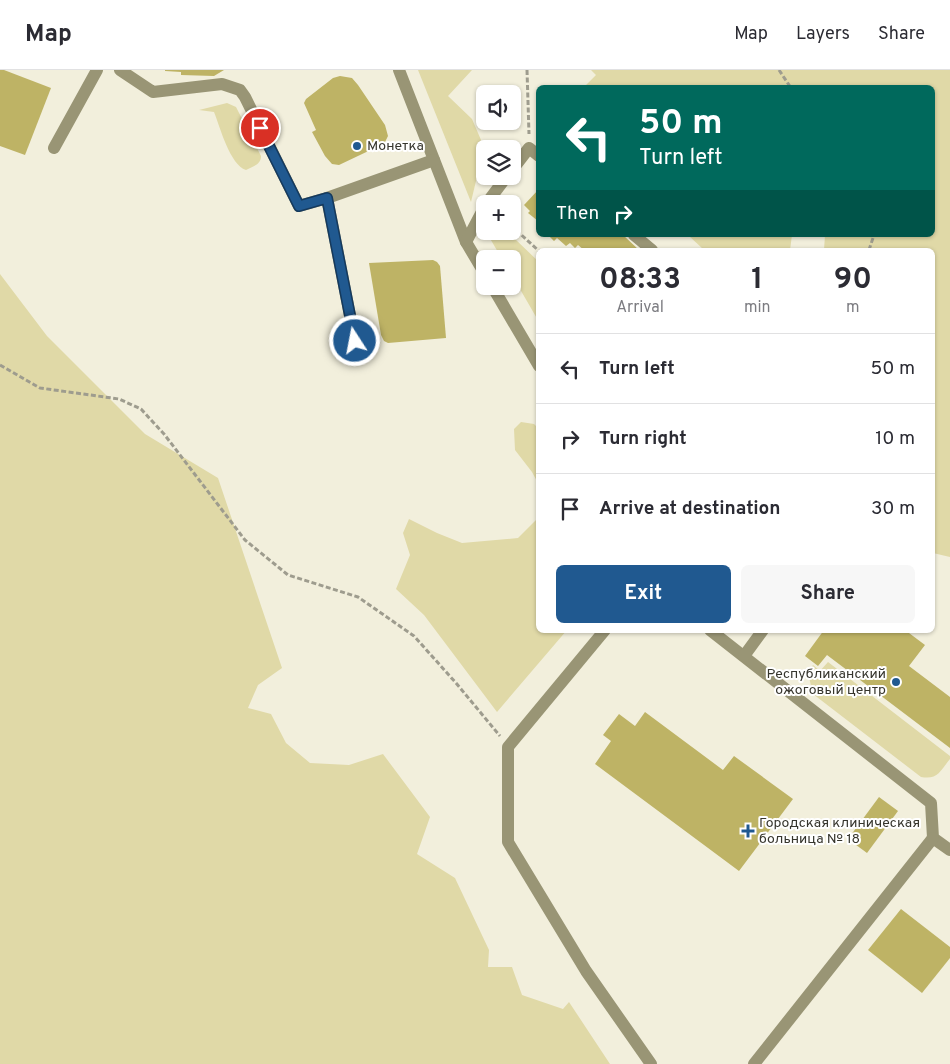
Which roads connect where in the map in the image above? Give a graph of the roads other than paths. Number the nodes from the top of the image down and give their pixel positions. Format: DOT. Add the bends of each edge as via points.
graph roads {
  1 [pos="97,70"];
  2 [pos="120,70"];
  3 [pos="399,70"];
  4 [pos="54,148"];
  5 [pos="534,152"];
  6 [pos="434,160"];
  7 [pos="521,163"];
  8 [pos="327,198"];
  9 [pos="476,224"];
  10 [pos="636,237"];
  11 [pos="466,242"];
  12 [pos="650,248"];
  13 [pos="476,259"];
  14 [pos="497,295"];
  15 [pos="355,341"];
  16 [pos="536,361"];
  17 [pos="603,633"];
  18 [pos="714,633"];
  19 [pos="761,633"];
  20 [pos="744,656"];
  21 [pos="933,838"];
  22 [pos="950,850"];
  23 [pos="651,1064"];
  24 [pos="754,1064"];
  1 -- 4 [label="street"];
  2 -- 8 [label="street" via="153,92 222,84 240,90 299,206"];
  3 -- 6 [label="street"];
  5 -- 7 [label="street"];
  6 -- 8 [label="street"];
  6 -- 11 [label="street"];
  8 -- 15 [label="street"];
  9 -- 11 [label="street"];
  10 -- 12 [label="street"];
  11 -- 13 [label="street"];
  14 -- 16 [label="street"];
  17 -- 23 [label="street" via="508,747 508,842 586,970"];
  18 -- 20 [label="street"];
  19 -- 20 [label="street"];
  20 -- 21 [label="street" via="931,803"];
  21 -- 22 [label="street"];
  21 -- 24 [label="street"];
}
